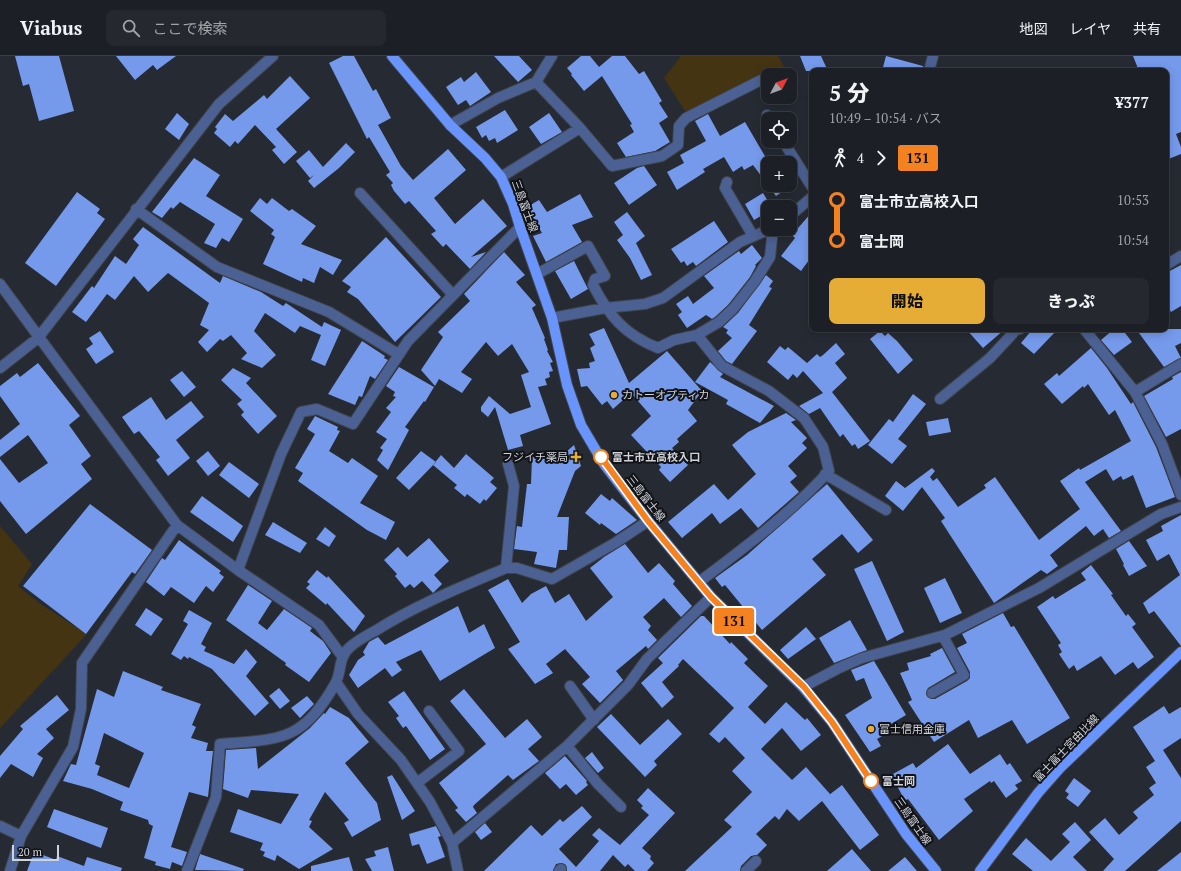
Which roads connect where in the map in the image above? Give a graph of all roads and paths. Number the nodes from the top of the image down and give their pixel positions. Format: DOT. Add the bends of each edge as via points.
graph roads {
  1 [pos="273,56"];
  2 [pos="392,56"];
  3 [pos="552,56"];
  4 [pos="933,56"];
  5 [pos="930,68"];
  6 [pos="761,80"];
  7 [pos="536,82"];
  8 [pos="450,125"];
  9 [pos="580,128"];
  10 [pos="788,148"];
  11 [pos="501,177"];
  12 [pos="809,181"];
  13 [pos="727,182"];
  14 [pos="360,193"];
  15 [pos="809,200"];
  16 [pos="136,209"];
  17 [pos="797,210"];
  18 [pos="520,227"];
  19 [pos="761,233"];
  20 [pos="753,236"];
  21 [pos="772,236"];
  22 [pos="1181,256"];
  23 [pos="1169,263"];
  24 [pos="537,274"];
  25 [pos="0,284"];
  26 [pos="453,295"];
  27 [pos="605,308"];
  28 [pos="552,318"];
  29 [pos="1014,332"];
  30 [pos="1086,332"];
  31 [pos="696,334"];
  32 [pos="38,338"];
  33 [pos="398,354"];
  34 [pos="1181,364"];
  35 [pos="0,368"];
  36 [pos="1135,392"];
  37 [pos="940,399"];
  38 [pos="508,464"];
  39 [pos="825,474"];
  40 [pos="1181,494"];
  41 [pos="1181,506"];
  42 [pos="886,510"];
  43 [pos="648,521"];
  44 [pos="177,525"];
  45 [pos="506,568"];
  46 [pos="238,570"];
  47 [pos="699,582"];
  48 [pos="711,597"];
  49 [pos="943,636"];
  50 [pos="1181,652"];
  51 [pos="342,656"];
  52 [pos="336,682"];
  53 [pos="570,686"];
  54 [pos="804,687"];
  55 [pos="932,693"];
  56 [pos="428,711"];
  57 [pos="594,720"];
  58 [pos="567,746"];
  59 [pos="417,783"];
  60 [pos="621,807"];
  61 [pos="0,826"];
  62 [pos="21,836"];
  63 [pos="452,843"];
  64 [pos="756,861"];
  65 [pos="10,871"];
  66 [pos="187,871"];
  67 [pos="458,871"];
  68 [pos="746,871"];
  69 [pos="936,871"];
  70 [pos="980,871"];
  1 -- 16 [label="street" via="219,104"];
  2 -- 8 [label="main road, 三島富士線"];
  3 -- 7 [label="street"];
  4 -- 5 [label="street"];
  6 -- 9 [label="street" via="686,118 678,126 678,145 662,156 612,166"];
  7 -- 8 [label="street" via="498,98"];
  7 -- 9 [label="street"];
  8 -- 11 [label="main road, 三島富士線"];
  9 -- 11 [label="street"];
  10 -- 12 [label="street"];
  11 -- 18 [label="main road, 三島富士線" via="514,204"];
  13 -- 20 [label="street" via="725,188"];
  14 -- 26 [label="street"];
  15 -- 17 [label="street"];
  16 -- 32 [label="street"];
  16 -- 33 [label="street" via="217,267 329,312"];
  18 -- 24 [label="main road, 三島富士線"];
  18 -- 26 [label="street"];
  19 -- 20 [label="street"];
  20 -- 27 [label="street" via="740,242 663,298 644,304"];
  21 -- 31 [label="street" via="770,257 733,309 719,322"];
  22 -- 23 [label="street"];
  24 -- 27 [label="street" via="588,246 605,276 596,279 593,285"];
  24 -- 28 [label="main road, 三島富士線"];
  25 -- 32 [label="street"];
  26 -- 33 [label="street"];
  27 -- 28 [label="street"];
  27 -- 31 [label="street" via="618,323 641,341 658,348"];
  28 -- 43 [label="main road, 三島富士線" via="567,385 582,425 604,464"];
  29 -- 37 [label="street" via="990,358"];
  30 -- 36 [label="street"];
  31 -- 39 [label="street" via="722,366 769,391 804,418 823,447 829,471"];
  32 -- 35 [label="street"];
  32 -- 44 [label="street"];
  33 -- 46 [label="street" via="353,424 317,409 301,412 282,454"];
  34 -- 36 [label="street"];
  36 -- 40 [label="street" via="1162,444"];
  38 -- 45 [label="street" via="514,486"];
  39 -- 42 [label="street"];
  39 -- 47 [label="street" via="798,502 744,549"];
  41 -- 49 [label="street" via="1161,514 1039,588"];
  43 -- 45 [label="street" via="552,579 517,568"];
  43 -- 47 [label="main road, 三島富士線"];
  44 -- 46 [label="street"];
  44 -- 62 [label="street" via="82,663 81,709 73,747"];
  45 -- 51 [label="street" via="399,615 349,647"];
  46 -- 51 [label="street" via="319,625"];
  47 -- 48 [label="main road, 三島富士線"];
  48 -- 54 [label="main road, 三島富士線"];
  48 -- 57 [label="street" via="647,659 628,685"];
  49 -- 54 [label="street" via="862,658"];
  49 -- 55 [label="street" via="964,675"];
  50 -- 70 [label="main road, 富士富士宮由比線" via="1060,768 1038,793"];
  51 -- 52 [label="street"];
  52 -- 59 [label="street" via="358,714 401,760"];
  52 -- 66 [label="street" via="313,717 295,732 271,740 220,744 216,797"];
  53 -- 57 [label="street"];
  54 -- 69 [label="main road, 三島富士線" via="832,722 906,834"];
  56 -- 59 [label="street" via="459,751"];
  57 -- 58 [label="street"];
  58 -- 60 [label="street"];
  58 -- 63 [label="street"];
  59 -- 63 [label="street"];
  61 -- 62 [label="street"];
  62 -- 65 [label="street"];
  63 -- 67 [label="street"];
  64 -- 68 [label="street"];
}
